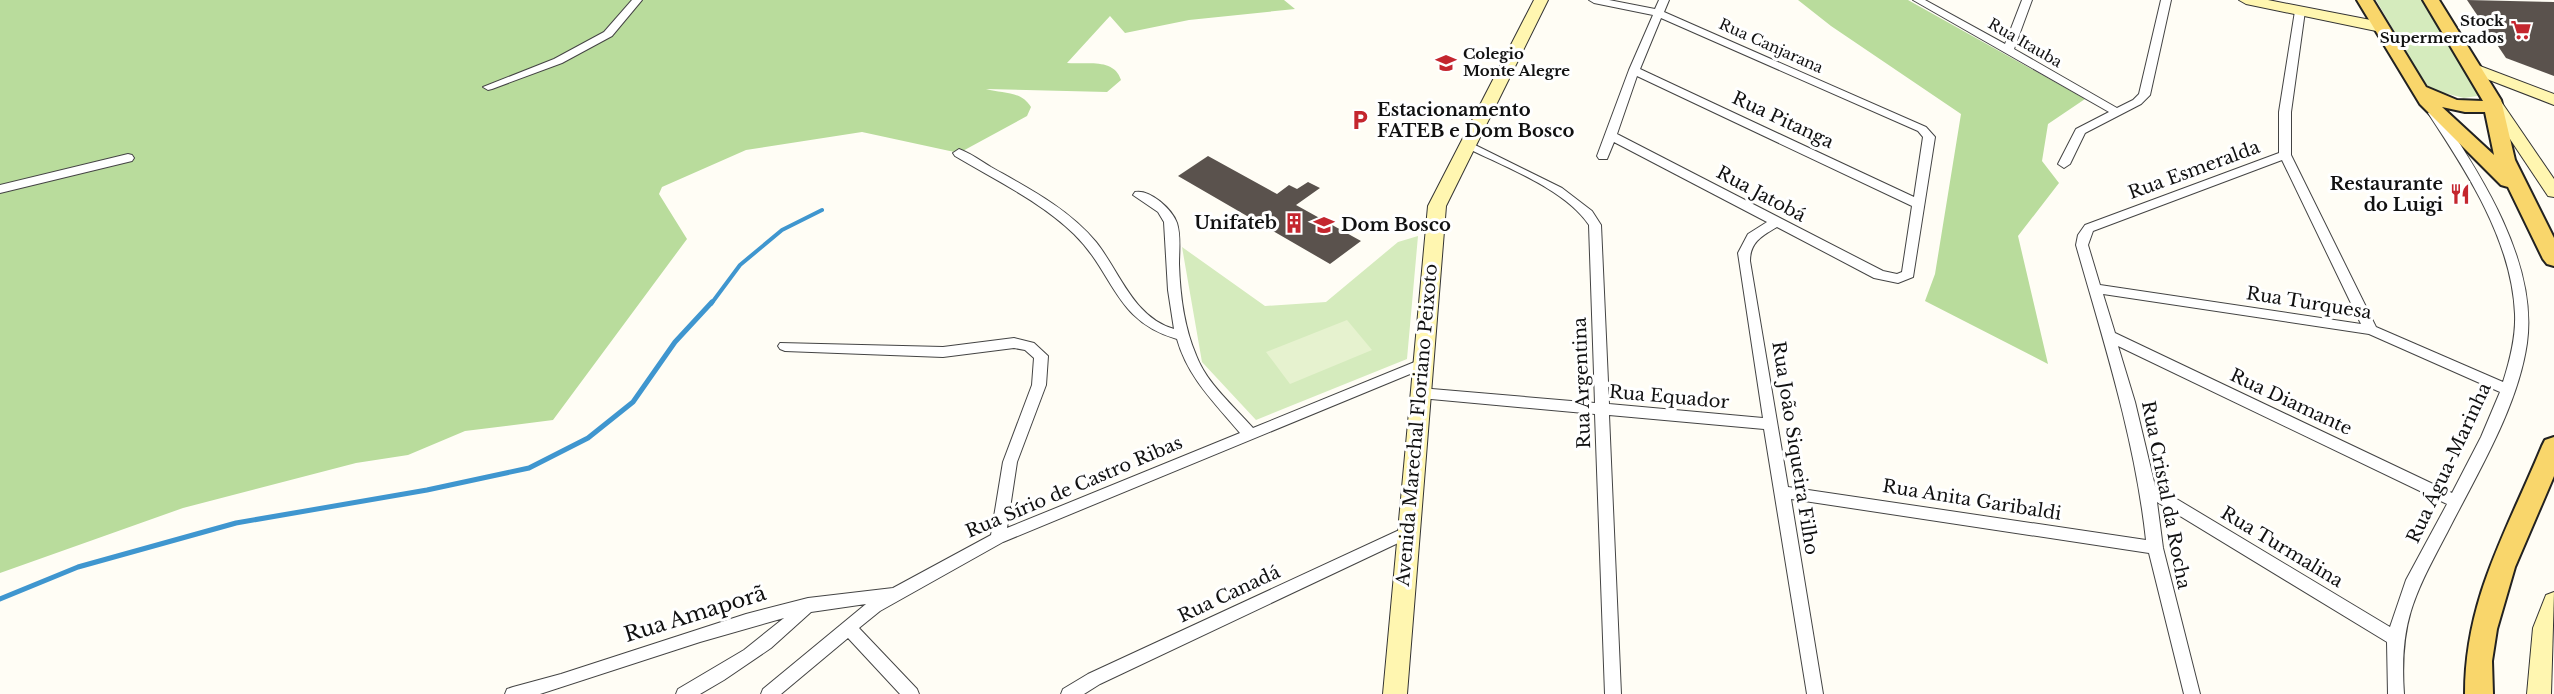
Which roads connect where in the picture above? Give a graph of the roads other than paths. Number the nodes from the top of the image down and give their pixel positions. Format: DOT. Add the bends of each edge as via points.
graph roads {
  1 [pos="637,0"];
  2 [pos="1541,0"];
  3 [pos="1594,0"];
  4 [pos="1664,0"];
  5 [pos="1918,0"];
  6 [pos="2027,0"];
  7 [pos="2166,0"];
  8 [pos="2246,0"];
  9 [pos="2365,0"];
  10 [pos="2431,0"];
  11 [pos="2300,11"];
  12 [pos="1659,13"];
  13 [pos="2381,27"];
  14 [pos="2008,50"];
  15 [pos="2472,68"];
  16 [pos="1634,70"];
  17 [pos="488,87"];
  18 [pos="2418,90"];
  19 [pos="2492,100"];
  20 [pos="2554,100"];
  21 [pos="2117,112"];
  22 [pos="1610,135"];
  23 [pos="1467,144"];
  24 [pos="958,153"];
  25 [pos="2286,155"];
  26 [pos="1602,156"];
  27 [pos="128,158"];
  28 [pos="2064,164"];
  29 [pos="0,189"];
  30 [pos="2554,192"];
  31 [pos="1139,195"];
  32 [pos="1917,203"];
  33 [pos="2525,203"];
  34 [pos="1776,223"];
  35 [pos="2084,235"];
  36 [pos="2554,259"];
  37 [pos="2096,289"];
  38 [pos="2371,330"];
  39 [pos="1183,336"];
  40 [pos="2110,337"];
  41 [pos="785,346"];
  42 [pos="1422,364"];
  43 [pos="2506,389"];
  44 [pos="1420,393"];
  45 [pos="1602,409"];
  46 [pos="1771,424"];
  47 [pos="1250,434"];
  48 [pos="2554,446"];
  49 [pos="2148,489"];
  50 [pos="1783,492"];
  51 [pos="2455,501"];
  52 [pos="1408,532"];
  53 [pos="998,538"];
  54 [pos="2155,548"];
  55 [pos="894,594"];
  56 [pos="2554,602"];
  57 [pos="808,605"];
  58 [pos="848,627"];
  59 [pos="2396,639"];
  60 [pos="513,694"];
  61 [pos="684,694"];
  62 [pos="769,694"];
  63 [pos="911,694"];
  64 [pos="1069,694"];
  65 [pos="1395,694"];
  66 [pos="1613,694"];
  67 [pos="1815,694"];
  68 [pos="2192,694"];
  69 [pos="2396,694"];
  70 [pos="2479,694"];
  71 [pos="2539,694"];
  1 -- 17 [label="street" via="608,34 558,61"];
  2 -- 23 [label="main road, Avenida Marechal Floriano Peixoto"];
  3 -- 12 [label="street, Rua Canjarana"];
  4 -- 12 [label="street"];
  5 -- 14 [label="street, Rua Itauba"];
  6 -- 14 [label="street"];
  7 -- 21 [label="street" via="2144,95"];
  8 -- 11 [label="main road"];
  9 -- 13 [label="main road"];
  10 -- 15 [label="main road"];
  11 -- 13 [label="main road"];
  11 -- 25 [label="street, Rua Esmeralda" via="2285,112"];
  12 -- 16 [label="street"];
  12 -- 32 [label="street, Rua Canjarana" via="1922,129 1929,137"];
  13 -- 18 [label="main road"];
  14 -- 21 [label="street, Rua Itauba"];
  15 -- 19 [label="main road"];
  15 -- 20 [label="main road"];
  16 -- 22 [label="street"];
  16 -- 32 [label="street, Rua Pitanga"];
  18 -- 19 [label="main road" via="2473,107 2492,104"];
  18 -- 33 [label="main road" via="2451,128 2495,164"];
  18 -- 43 [label="street, Rua Água-Marinha" via="2499,229 2514,270 2522,311 2520,344"];
  19 -- 30 [label="main road"];
  19 -- 33 [label="main road" via="2503,153"];
  21 -- 28 [label="street" via="2079,131"];
  22 -- 26 [label="street"];
  22 -- 34 [label="street, Rua Jatobá"];
  23 -- 42 [label="main road, Avenida Marechal Floriano Peixoto" via="1437,206"];
  23 -- 45 [label="street, Rua Argentina" via="1565,195 1591,215 1595,225"];
  24 -- 39 [label="street" via="1061,216 1080,232 1143,320 1166,334"];
  25 -- 35 [label="street, Rua Esmeralda" via="2089,228"];
  25 -- 38 [label="street"];
  27 -- 29 [label="street"];
  31 -- 39 [label="street" via="1163,209 1169,218 1174,286"];
  32 -- 34 [label="street, Rua Jatobá" via="1908,274 1898,279 1879,275"];
  33 -- 36 [label="main road"];
  34 -- 46 [label="street, Rua João Siqueira Filho" via="1750,239 1743,250"];
  35 -- 37 [label="street, Rua Cristal da Rocha" via="2082,245"];
  37 -- 38 [label="street, Rua Turquesa"];
  37 -- 40 [label="street, Rua Cristal da Rocha"];
  38 -- 43 [label="street, Rua Turquesa"];
  39 -- 47 [label="street" via="1190,359 1203,379"];
  40 -- 49 [label="street, Rua Cristal da Rocha"];
  40 -- 51 [label="street, Rua Diamante"];
  41 -- 53 [label="street" via="943,352 1014,343 1029,346 1041,356 1039,385 1010,462"];
  42 -- 44 [label="main road, Avenida Marechal Floriano Peixoto"];
  42 -- 47 [label="street, Rua Sírio de Castro Ribas"];
  43 -- 51 [label="street, Rua Água-Marinha"];
  44 -- 45 [label="street, Rua Equador"];
  44 -- 52 [label="main road, Avenida Marechal Floriano Peixoto"];
  45 -- 46 [label="street, Rua Equador"];
  45 -- 66 [label="street, Rua Argentina"];
  46 -- 50 [label="street, Rua João Siqueira Filho"];
  47 -- 53 [label="street, Rua Sírio de Castro Ribas"];
  48 -- 70 [label="main road" via="2493,588 2480,654"];
  49 -- 54 [label="street, Rua Cristal da Rocha"];
  49 -- 59 [label="street, Rua Turmalina"];
  50 -- 54 [label="street, Rua Anita Garibaldi"];
  50 -- 67 [label="street, Rua João Siqueira Filho"];
  51 -- 59 [label="street, Rua Água-Marinha" via="2412,587"];
  52 -- 64 [label="street, Rua Canadá"];
  52 -- 65 [label="main road, Avenida Marechal Floriano Peixoto"];
  53 -- 55 [label="street, Rua Sírio de Castro Ribas"];
  54 -- 68 [label="street, Rua Cristal da Rocha"];
  55 -- 57 [label="street, Rua Amaporã"];
  55 -- 58 [label="street, Rua Sírio de Castro Ribas"];
  56 -- 71 [label="main road" via="2545,628"];
  57 -- 60 [label="street, Rua Amaporã" via="711,631"];
  57 -- 61 [label="street" via="789,626 750,656"];
  58 -- 62 [label="street, Rua Sírio de Castro Ribas"];
  58 -- 63 [label="street"];
  59 -- 69 [label="street, Rua Água-Marinha"];
}
